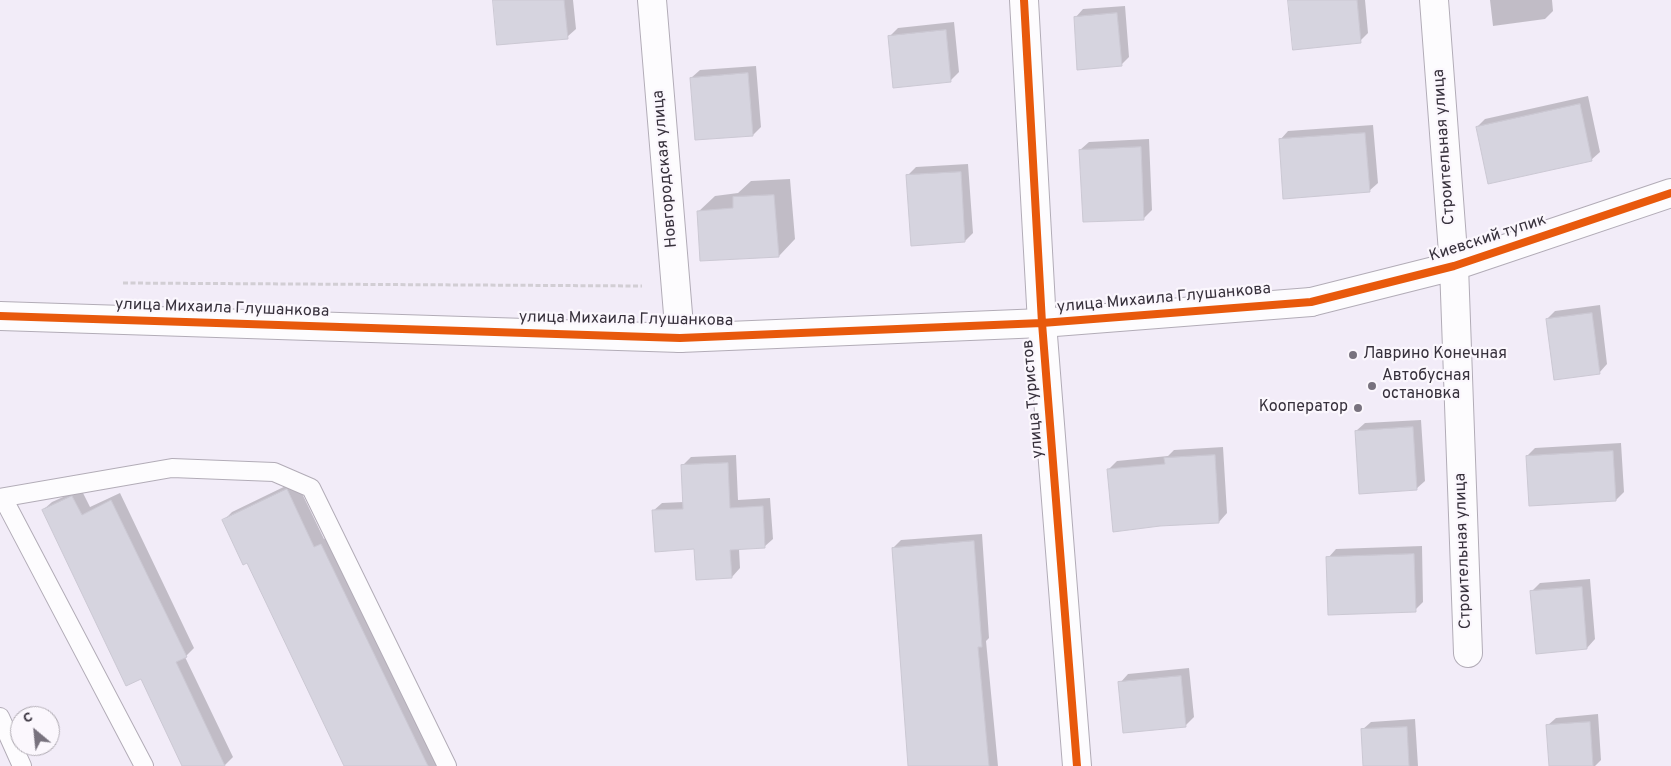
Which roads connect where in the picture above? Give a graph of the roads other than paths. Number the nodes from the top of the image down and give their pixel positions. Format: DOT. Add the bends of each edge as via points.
graph roads {
  1 [pos="652,0"];
  2 [pos="1024,0"];
  3 [pos="1434,0"];
  4 [pos="1671,193"];
  5 [pos="1454,266"];
  6 [pos="1311,302"];
  7 [pos="0,316"];
  8 [pos="1042,323"];
  9 [pos="680,338"];
  10 [pos="1,498"];
  11 [pos="1468,653"];
  12 [pos="0,717"];
  13 [pos="22,766"];
  14 [pos="144,766"];
  15 [pos="448,766"];
  16 [pos="1077,766"];
  1 -- 9 [label="street, Новгородская улица"];
  2 -- 8 [label="street, улица Туристов"];
  3 -- 5 [label="street, Строительная улица"];
  4 -- 5 [label="street, Киевский тупик"];
  5 -- 6 [label="street, Киевский тупик"];
  5 -- 11 [label="street, Строительная улица"];
  6 -- 8 [label="street, улица Михаила Глушанкова"];
  7 -- 9 [label="street, улица Михаила Глушанкова"];
  8 -- 9 [label="street, улица Михаила Глушанкова"];
  8 -- 16 [label="street, улица Туристов"];
  10 -- 14 [label="lane"];
  10 -- 15 [label="lane" via="172,468 274,472 311,488"];
  12 -- 13 [label="lane"];
}
